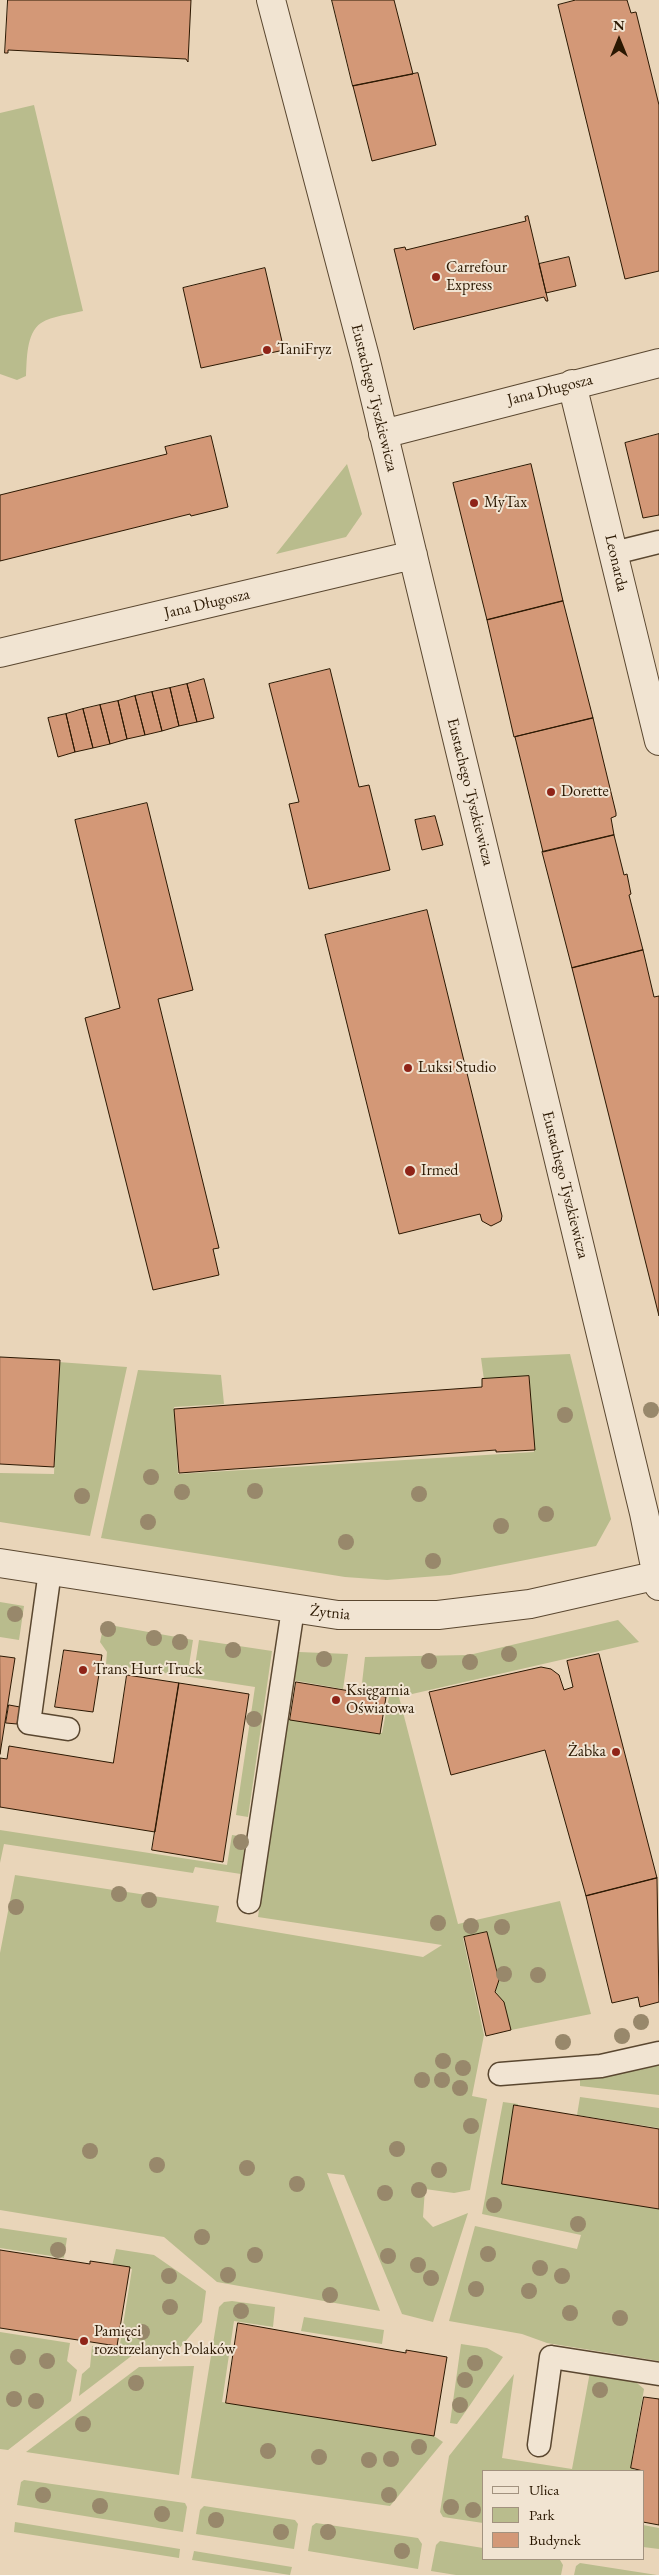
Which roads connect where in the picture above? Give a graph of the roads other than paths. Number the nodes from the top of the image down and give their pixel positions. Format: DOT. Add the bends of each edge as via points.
graph roads {
  1 [pos="271,0"];
  2 [pos="659,363"];
  3 [pos="572,384"];
  4 [pos="383,434"];
  5 [pos="659,542"];
  6 [pos="614,553"];
  7 [pos="413,556"];
  8 [pos="0,653"];
  9 [pos="659,741"];
  10 [pos="0,1563"];
  11 [pos="50,1571"];
  12 [pos="658,1579"];
  13 [pos="293,1608"];
  14 [pos="68,1729"];
  15 [pos="249,1902"];
  16 [pos="659,2053"];
  17 [pos="500,2074"];
  18 [pos="659,2374"];
  19 [pos="539,2445"];
  1 -- 4 [label="street, Eustachego Tyszkiewicza" via="366,357"];
  2 -- 3 [label="street, Jana Długosza"];
  3 -- 4 [label="street, Jana Długosza"];
  3 -- 6 [label="street, Leonarda"];
  4 -- 7 [label="street, Eustachego Tyszkiewicza"];
  5 -- 6 [label="lane"];
  6 -- 9 [label="street, Leonarda"];
  7 -- 8 [label="street, Jana Długosza"];
  7 -- 12 [label="street, Eustachego Tyszkiewicza"];
  10 -- 11 [label="street, Żytnia"];
  11 -- 13 [label="street, Żytnia"];
  11 -- 14 [label="lane" via="28,1723"];
  12 -- 13 [label="street, Żytnia" via="530,1604 438,1615 338,1615"];
  13 -- 15 [label="lane"];
  16 -- 17 [label="lane" via="601,2066"];
  18 -- 19 [label="lane" via="551,2357"];
}
